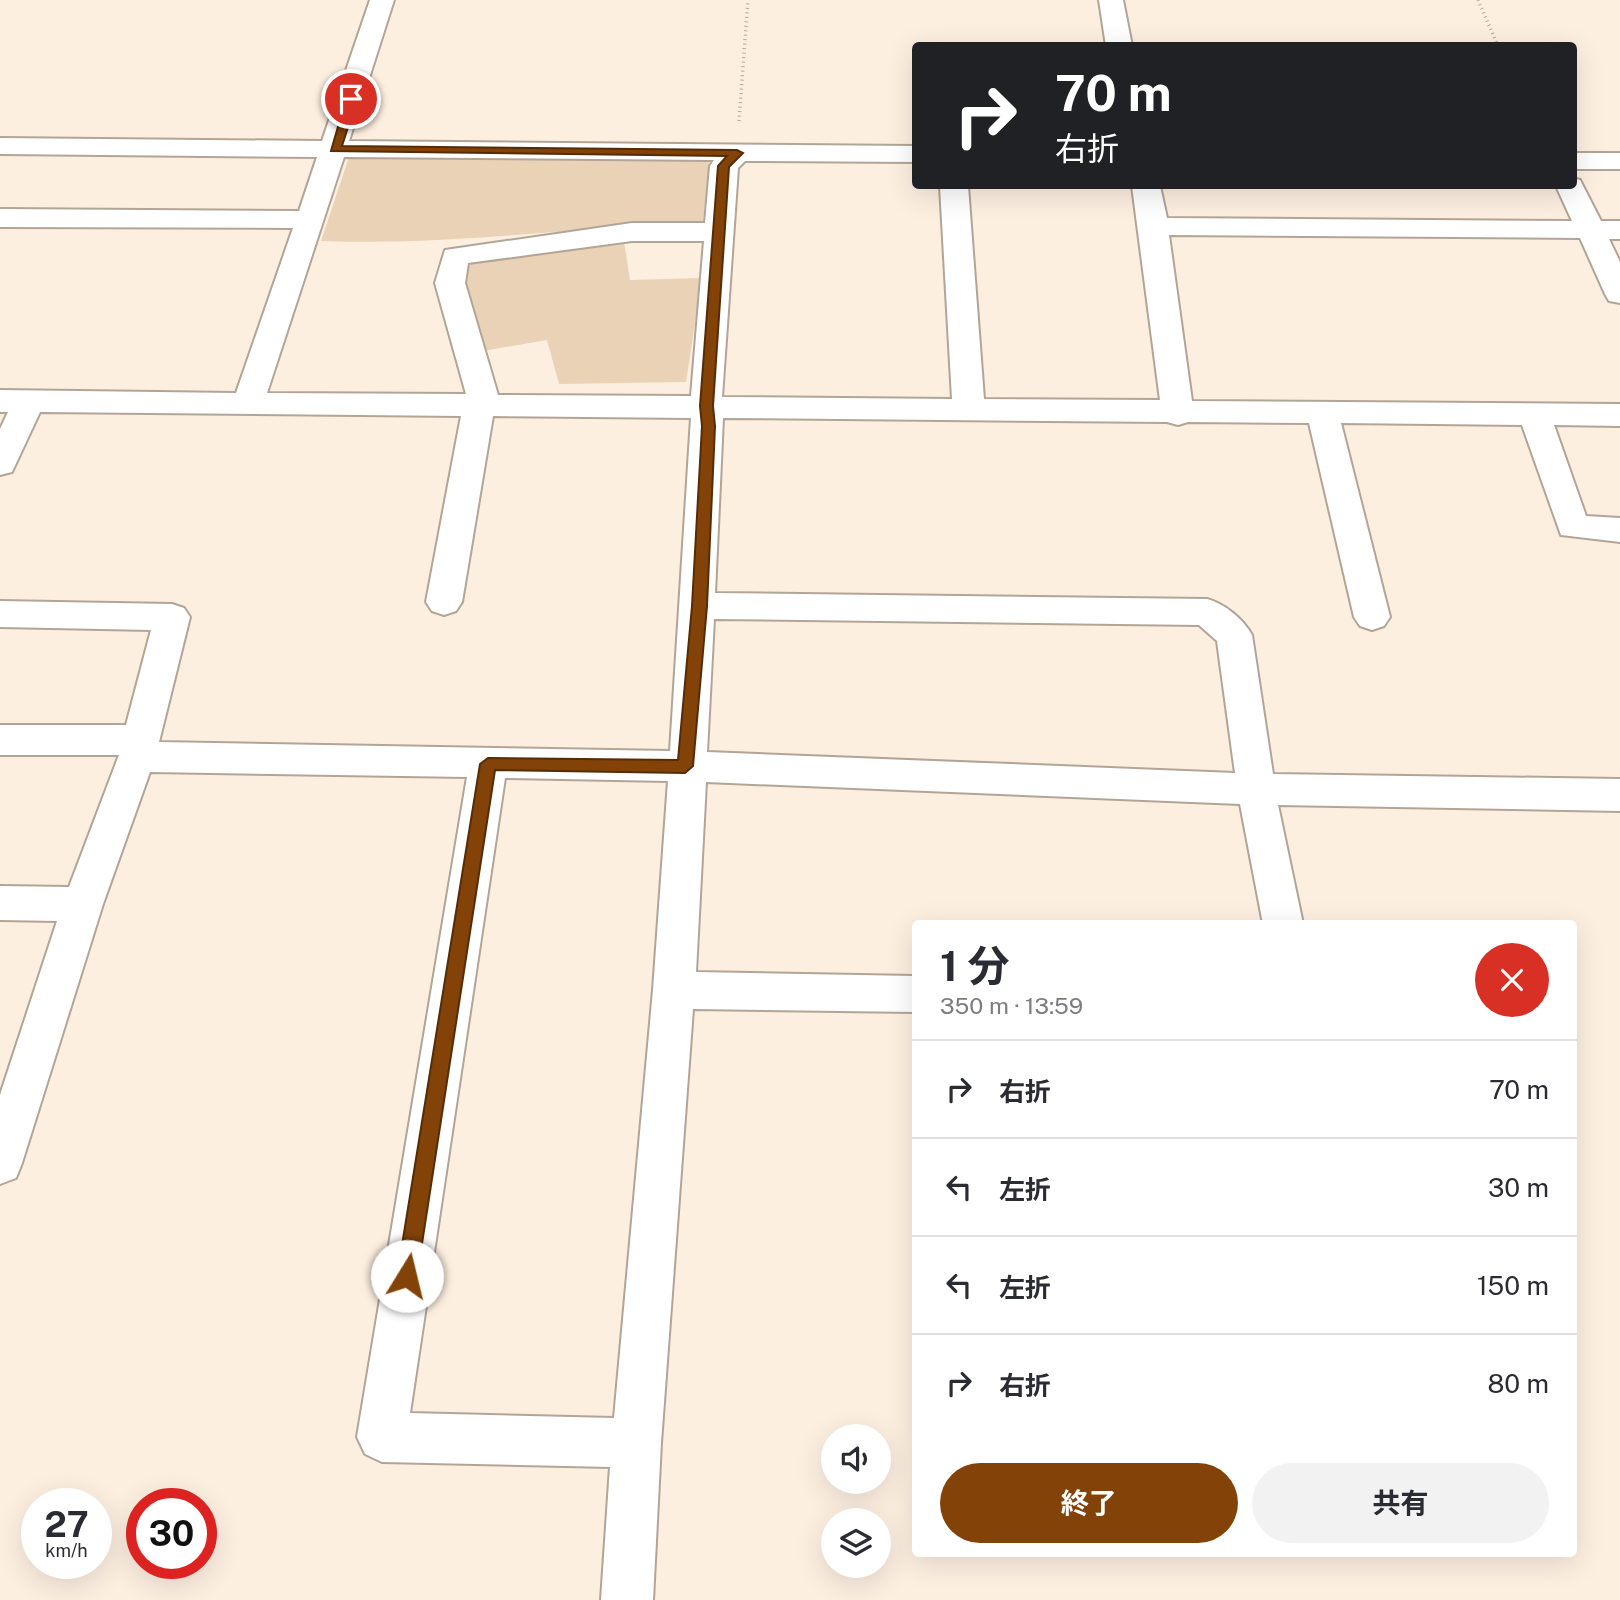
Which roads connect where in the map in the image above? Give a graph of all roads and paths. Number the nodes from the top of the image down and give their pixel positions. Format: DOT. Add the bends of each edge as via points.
graph roads {
  1 [pos="382,0"];
  2 [pos="747,0"];
  3 [pos="1111,0"];
  4 [pos="1478,0"];
  5 [pos="1118,42"];
  6 [pos="1496,42"];
  7 [pos="0,146"];
  8 [pos="335,149"];
  9 [pos="737,153"];
  10 [pos="912,154"];
  11 [pos="1577,160"];
  12 [pos="1620,161"];
  13 [pos="954,189"];
  14 [pos="1147,189"];
  15 [pos="1571,189"];
  16 [pos="0,218"];
  17 [pos="309,220"];
  18 [pos="1154,226"];
  19 [pos="1591,229"];
  20 [pos="1620,230"];
  21 [pos="720,232"];
  22 [pos="1620,294"];
  23 [pos="14,401"];
  24 [pos="245,404"];
  25 [pos="706,406"];
  26 [pos="484,407"];
  27 [pos="970,410"];
  28 [pos="1178,414"];
  29 [pos="1323,414"];
  30 [pos="1535,415"];
  31 [pos="1620,415"];
  32 [pos="0,464"];
  33 [pos="1620,530"];
  34 [pos="444,602"];
  35 [pos="700,606"];
  36 [pos="0,614"];
  37 [pos="1371,617"];
  38 [pos="0,740"];
  39 [pos="139,748"];
  40 [pos="488,764"];
  41 [pos="685,766"];
  42 [pos="1256,789"];
  43 [pos="1620,796"];
  44 [pos="0,903"];
  45 [pos="83,904"];
  46 [pos="1282,920"];
  47 [pos="674,990"];
  48 [pos="912,994"];
  49 [pos="0,1163"];
  50 [pos="636,1443"];
  51 [pos="626,1600"];
  1 -- 8 [label="street"];
  2 -- 9 [label="path"];
  3 -- 5 [label="street"];
  4 -- 6 [label="path"];
  7 -- 8 [label="street"];
  8 -- 9 [label="street"];
  8 -- 17 [label="street"];
  9 -- 10 [label="street"];
  9 -- 21 [label="street" via="724,166"];
  11 -- 12 [label="street"];
  13 -- 27 [label="street"];
  14 -- 18 [label="street"];
  15 -- 19 [label="street"];
  16 -- 17 [label="street"];
  17 -- 24 [label="street" via="256,385"];
  18 -- 19 [label="street"];
  18 -- 28 [label="street"];
  19 -- 20 [label="street"];
  19 -- 22 [label="street"];
  21 -- 25 [label="street"];
  21 -- 26 [label="street" via="632,232 455,256 450,283"];
  23 -- 24 [label="street"];
  23 -- 32 [label="street"];
  24 -- 26 [label="street"];
  25 -- 26 [label="street"];
  25 -- 27 [label="street"];
  25 -- 35 [label="street"];
  26 -- 34 [label="street"];
  27 -- 28 [label="street"];
  28 -- 29 [label="street"];
  29 -- 30 [label="street"];
  29 -- 37 [label="street"];
  30 -- 31 [label="street"];
  30 -- 33 [label="street" via="1573,527"];
  35 -- 41 [label="street"];
  35 -- 42 [label="street" via="1207,612 1234,635"];
  36 -- 39 [label="street" via="172,617"];
  38 -- 39 [label="street"];
  39 -- 40 [label="street"];
  39 -- 45 [label="street"];
  40 -- 41 [label="street"];
  40 -- 50 [label="street" via="382,1437"];
  41 -- 42 [label="street"];
  41 -- 47 [label="street"];
  42 -- 43 [label="street"];
  42 -- 46 [label="street"];
  44 -- 45 [label="street"];
  45 -- 49 [label="street"];
  47 -- 48 [label="street"];
  47 -- 50 [label="street"];
  50 -- 51 [label="street"];
}
